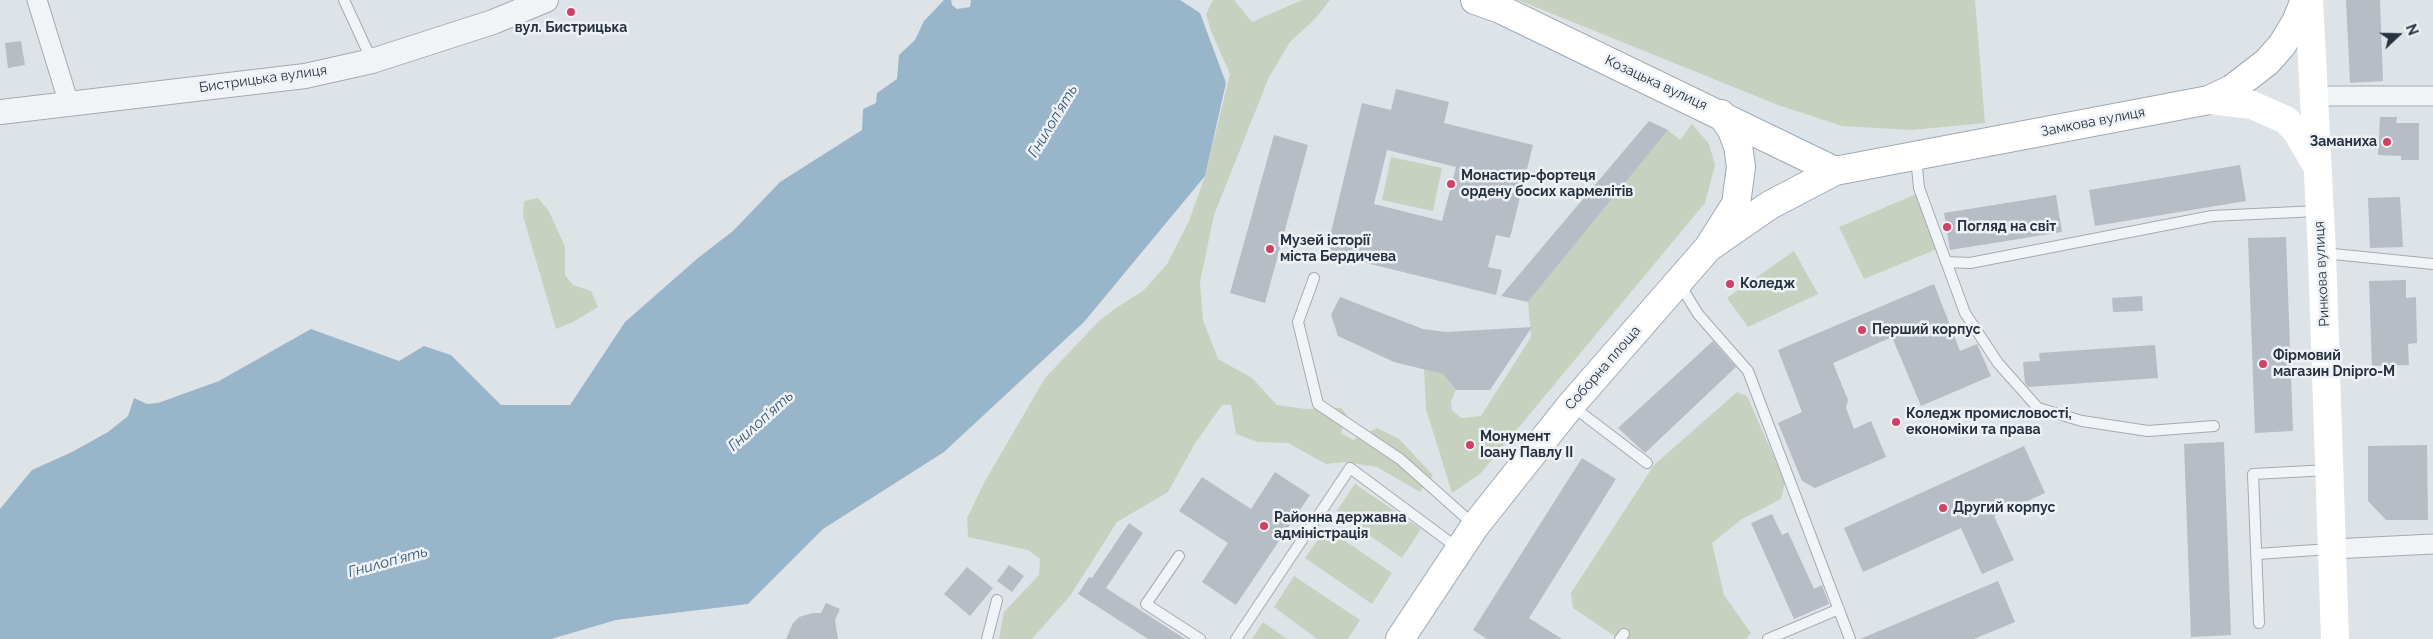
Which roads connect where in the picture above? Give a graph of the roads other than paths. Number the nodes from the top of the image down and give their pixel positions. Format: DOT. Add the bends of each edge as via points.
graph roads {
  1 [pos="38,0"];
  2 [pos="344,0"];
  3 [pos="545,0"];
  4 [pos="1475,0"];
  5 [pos="2305,0"];
  6 [pos="2309,0"];
  7 [pos="372,60"];
  8 [pos="2431,94"];
  9 [pos="2314,96"];
  10 [pos="2209,100"];
  11 [pos="69,104"];
  12 [pos="0,112"];
  13 [pos="1721,114"];
  14 [pos="1916,155"];
  15 [pos="2318,169"];
  16 [pos="1835,171"];
  17 [pos="2320,211"];
  18 [pos="1708,248"];
  19 [pos="2322,253"];
  20 [pos="1946,262"];
  21 [pos="2433,264"];
  22 [pos="1314,278"];
  23 [pos="1678,282"];
  24 [pos="1570,405"];
  25 [pos="2214,426"];
  26 [pos="1647,463"];
  27 [pos="2330,470"];
  28 [pos="1475,526"];
  29 [pos="2433,544"];
  30 [pos="1459,548"];
  31 [pos="2333,549"];
  32 [pos="2257,554"];
  33 [pos="1179,556"];
  34 [pos="997,600"];
  35 [pos="1839,609"];
  36 [pos="2259,623"];
  37 [pos="986,639"];
  38 [pos="1200,639"];
  39 [pos="1236,639"];
  40 [pos="1400,639"];
  41 [pos="1768,639"];
  42 [pos="1850,639"];
  43 [pos="2335,639"];
  1 -- 11 [label="street"];
  2 -- 7 [label="lane"];
  3 -- 7 [label="street, Бистрицька вулиця" via="493,22"];
  4 -- 13 [label="main road, Козацька вулиця"];
  5 -- 10 [label="main road, Замкова вулиця" via="2282,45 2267,62 2232,89"];
  6 -- 9 [label="main road, Ринкова вулиця"];
  7 -- 11 [label="street, Бистрицька вулиця" via="305,76"];
  8 -- 9 [label="street"];
  9 -- 15 [label="main road, Ринкова вулиця"];
  10 -- 14 [label="main road, Замкова вулиця"];
  10 -- 15 [label="main road" via="2252,105 2286,120 2297,132"];
  11 -- 12 [label="street, Бистрицька вулиця"];
  13 -- 16 [label="main road, Козацька вулиця"];
  13 -- 18 [label="main road, Соборна площа" via="1738,146 1740,189 1736,204"];
  14 -- 16 [label="main road, Замкова вулиця"];
  14 -- 20 [label="lane" via="1919,188"];
  15 -- 17 [label="main road, Ринкова вулиця"];
  16 -- 18 [label="main road, Соборна площа" via="1770,205"];
  17 -- 19 [label="main road, Ринкова вулиця"];
  17 -- 20 [label="lane" via="2212,216 1970,263"];
  18 -- 23 [label="main road, Соборна площа"];
  19 -- 21 [label="lane"];
  19 -- 27 [label="main road, Ринкова вулиця"];
  20 -- 25 [label="lane" via="1965,313 1998,363 2038,408 2082,421 2148,431"];
  22 -- 28 [label="lane" via="1298,322 1318,404 1400,459"];
  23 -- 24 [label="main road, Соборна площа"];
  23 -- 35 [label="lane" via="1698,314 1748,371"];
  24 -- 26 [label="lane"];
  24 -- 28 [label="main road, Соборна площа"];
  27 -- 31 [label="main road, Ринкова вулиця"];
  27 -- 32 [label="lane" via="2253,474"];
  28 -- 30 [label="main road, Соборна площа"];
  29 -- 31 [label="street"];
  30 -- 39 [label="lane" via="1350,468"];
  30 -- 40 [label="main road, Соборна площа"];
  31 -- 32 [label="lane"];
  31 -- 43 [label="main road, Ринкова вулиця"];
  32 -- 36 [label="lane"];
  33 -- 38 [label="lane" via="1146,604"];
  34 -- 37 [label="lane"];
  35 -- 41 [label="lane"];
  35 -- 42 [label="lane"];
}
